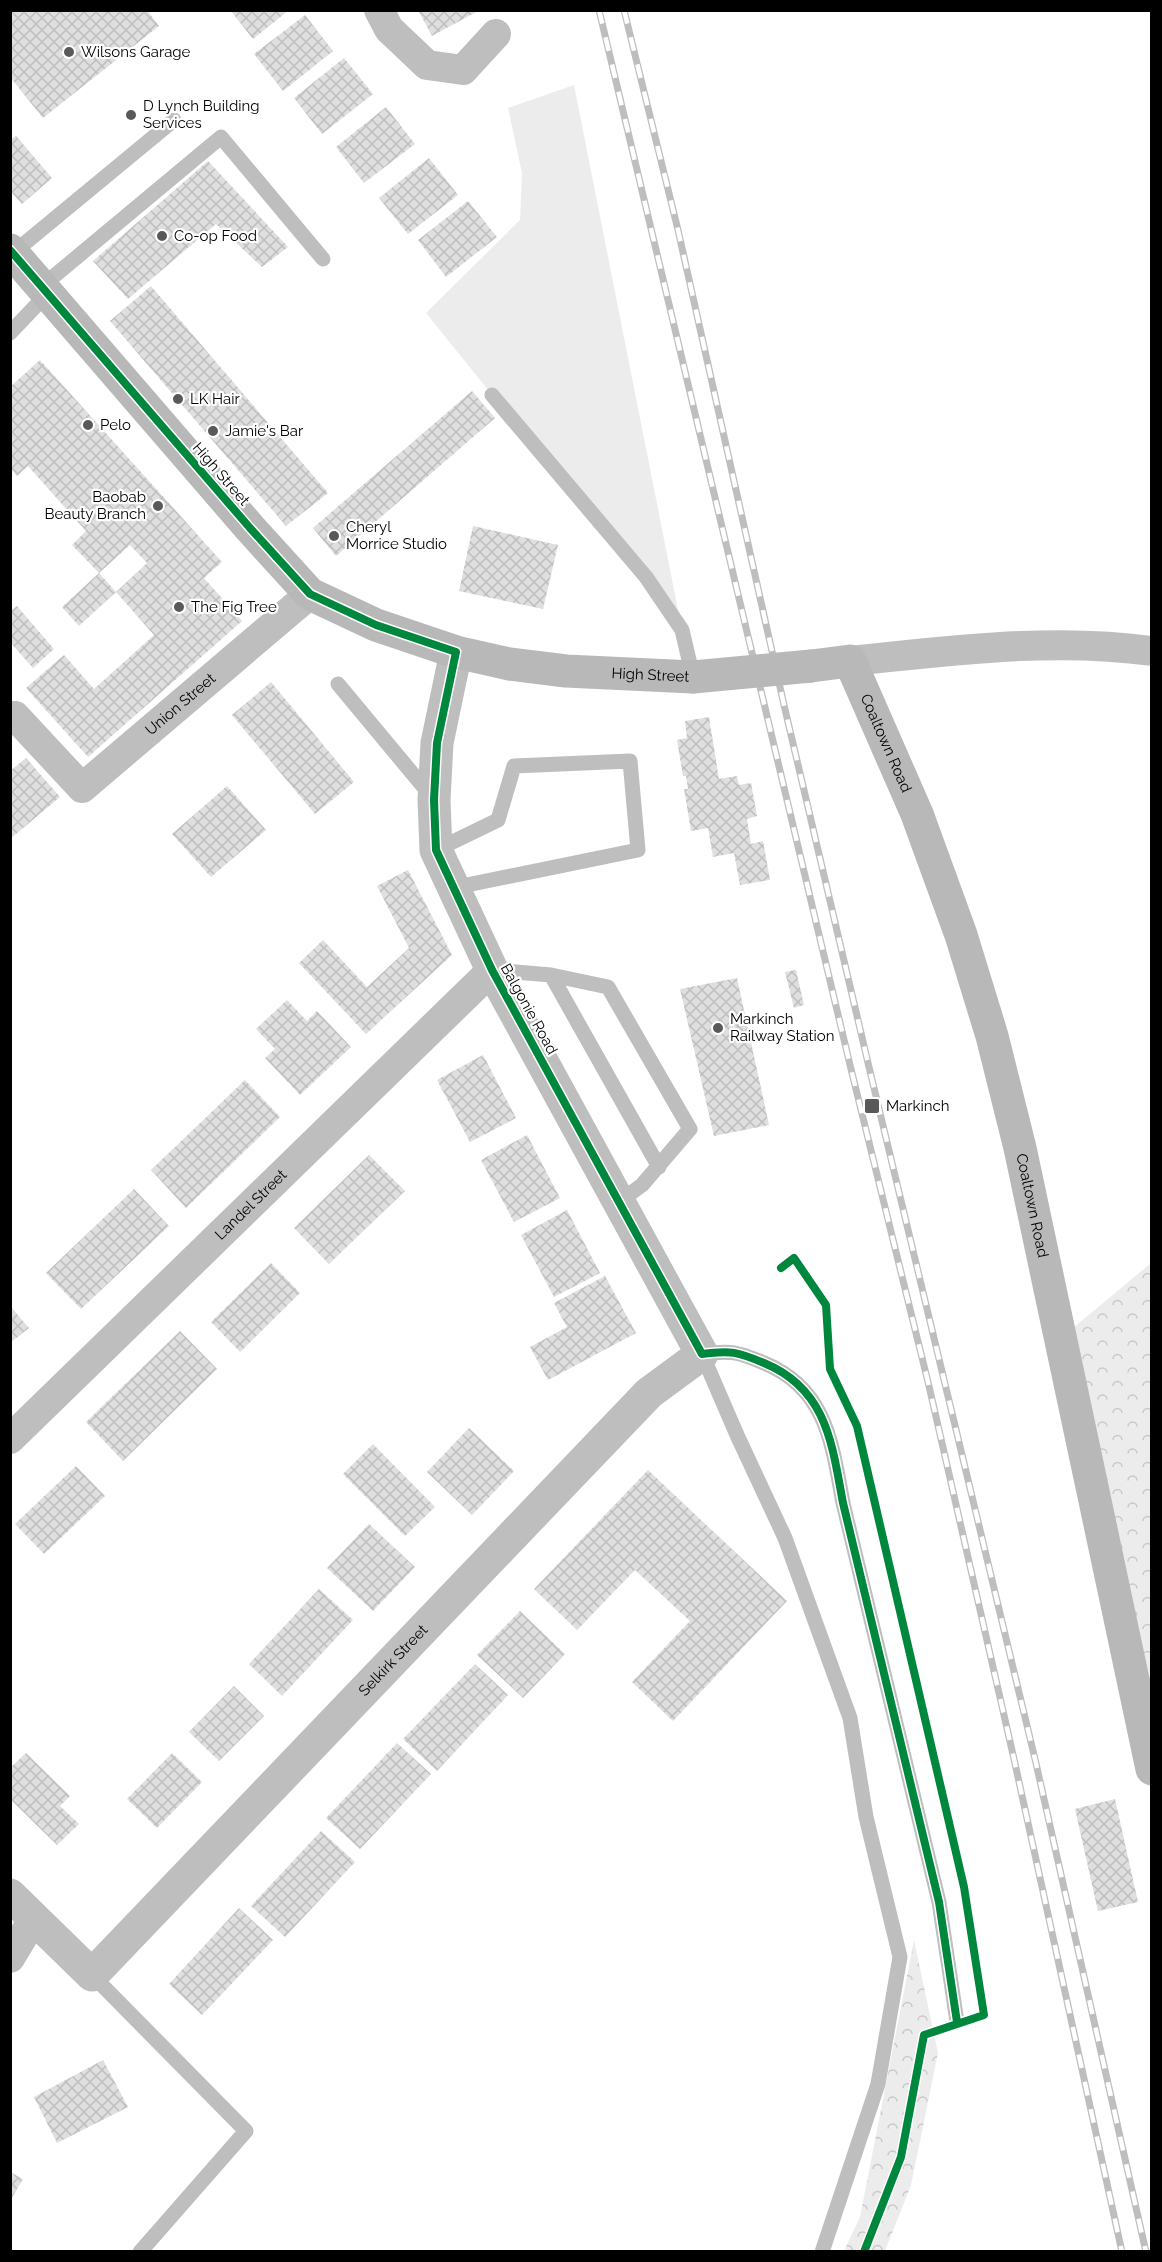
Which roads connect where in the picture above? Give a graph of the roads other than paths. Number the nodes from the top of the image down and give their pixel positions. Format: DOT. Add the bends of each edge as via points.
graph roads {
  1 [pos="378,10"];
  2 [pos="496,34"];
  3 [pos="174,120"];
  4 [pos="12,252"];
  5 [pos="322,259"];
  6 [pos="44,291"];
  7 [pos="10,333"];
  8 [pos="492,395"];
  9 [pos="310,594"];
  10 [pos="1152,651"];
  11 [pos="456,652"];
  12 [pos="850,661"];
  13 [pos="693,677"];
  14 [pos="339,684"];
  15 [pos="10,720"];
  16 [pos="434,800"];
  17 [pos="436,850"];
  18 [pos="452,888"];
  19 [pos="492,970"];
  20 [pos="551,975"];
  21 [pos="659,1167"];
  22 [pos="620,1201"];
  23 [pos="702,1354"];
  24 [pos="10,1439"];
  25 [pos="1152,1769"];
  26 [pos="10,1896"];
  27 [pos="34,1918"];
  28 [pos="10,1958"];
  29 [pos="92,1975"];
  30 [pos="957,2022"];
  31 [pos="140,2252"];
  32 [pos="822,2252"];
  1 -- 2 [label="street" via="389,29 427,65 463,70"];
  3 -- 4 [label="lane"];
  4 -- 6 [label="main road, High Street"];
  5 -- 6 [label="lane" via="221,137"];
  6 -- 7 [label="lane"];
  6 -- 9 [label="main road, High Street"];
  8 -- 13 [label="lane" via="646,577 682,630"];
  9 -- 11 [label="main road, High Street" via="376,625"];
  9 -- 15 [label="street, Union Street" via="82,788 15,716"];
  10 -- 12 [label="street" via="1126,647 1016,646"];
  11 -- 13 [label="main road, High Street" via="509,664"];
  11 -- 16 [label="street, Balgonie Road" via="437,743"];
  12 -- 13 [label="main road, High Street, bridge"];
  12 -- 25 [label="main road, Coaltown Road" via="917,814 992,1036 1020,1148"];
  14 -- 16 [label="lane"];
  16 -- 17 [label="street, Balgonie Road"];
  17 -- 18 [label="street, Balgonie Road"];
  17 -- 18 [label="lane" via="498,820 514,766 630,760 638,850"];
  18 -- 19 [label="street, Balgonie Road"];
  19 -- 20 [label="lane"];
  19 -- 22 [label="street, Balgonie Road"];
  19 -- 24 [label="street, Landel Street"];
  20 -- 21 [label="lane"];
  20 -- 21 [label="lane" via="608,987 690,1129"];
  21 -- 22 [label="lane"];
  22 -- 23 [label="street, Balgonie Road"];
  23 -- 29 [label="street, Selkirk Street" via="649,1393"];
  23 -- 30 [label="lane" via="729,1350 788,1375 806,1391 827,1426 939,1902"];
  23 -- 32 [label="lane" via="785,1538 850,1718 866,1817 900,1957 878,2084"];
  26 -- 27 [label="street"];
  27 -- 28 [label="street"];
  27 -- 29 [label="street"];
  29 -- 31 [label="lane" via="246,2131"];
}
